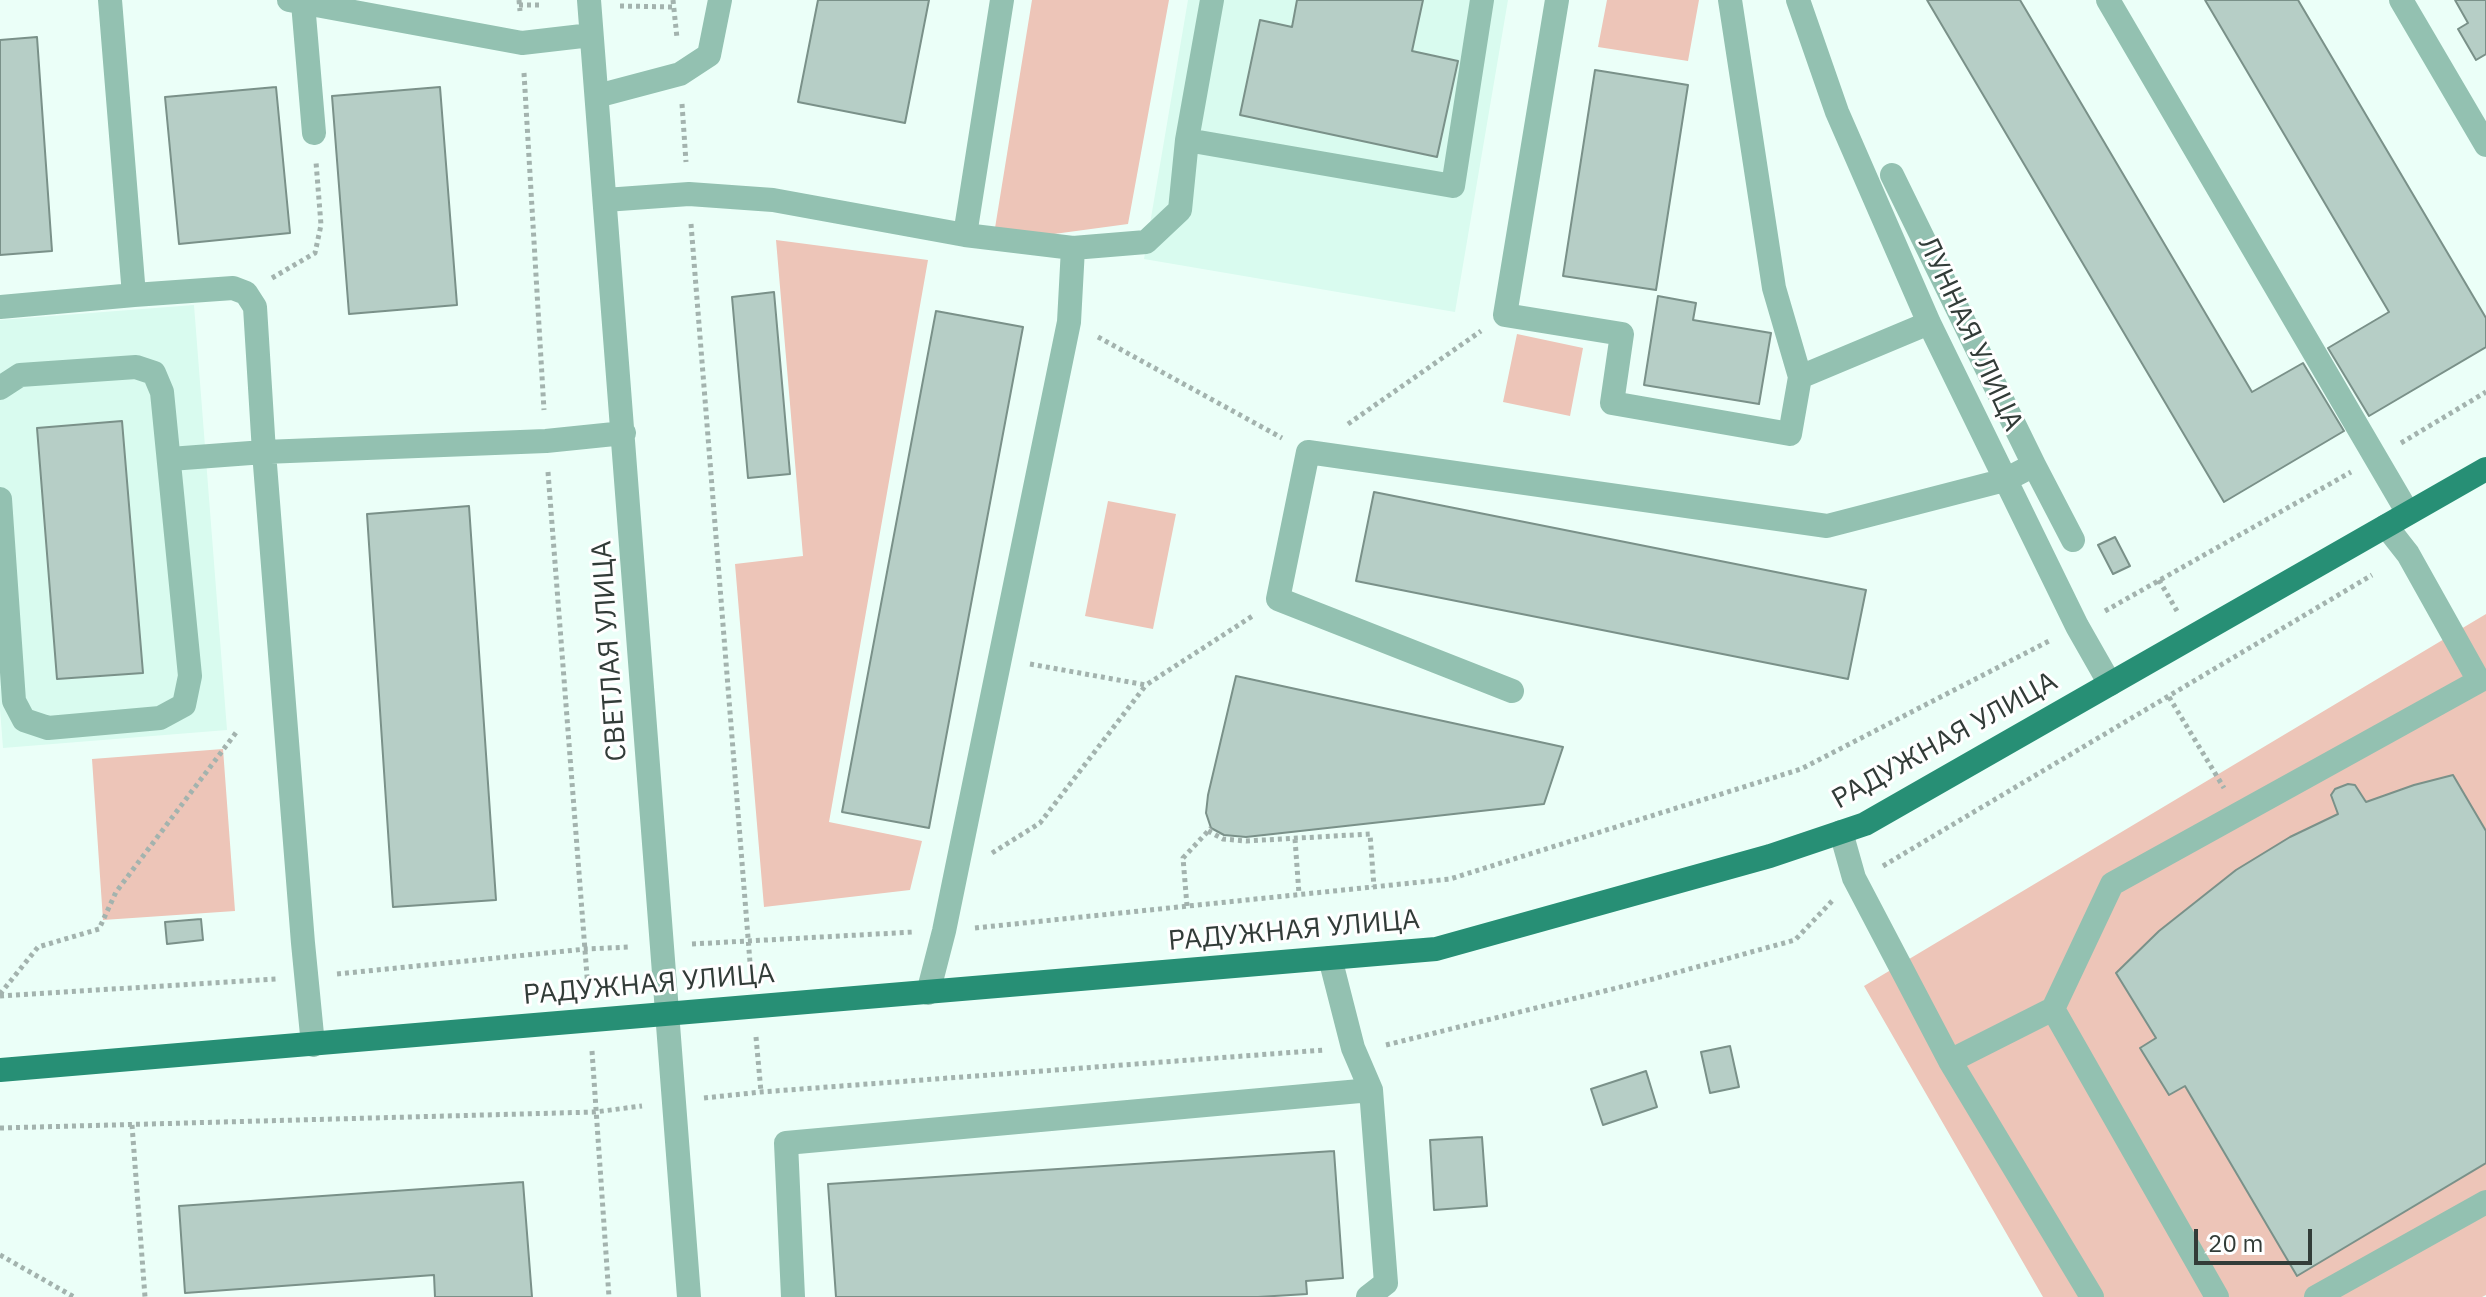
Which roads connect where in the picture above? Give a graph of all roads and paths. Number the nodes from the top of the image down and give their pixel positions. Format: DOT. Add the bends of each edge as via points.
graph roads {
  1 [pos="110,0"];
  2 [pos="589,0"];
  3 [pos="673,0"];
  4 [pos="720,0"];
  5 [pos="1002,0"];
  6 [pos="1212,0"];
  7 [pos="1482,0"];
  8 [pos="1557,0"];
  9 [pos="1730,0"];
  10 [pos="1798,0"];
  11 [pos="2108,0"];
  12 [pos="2401,0"];
  13 [pos="296,1"];
  14 [pos="591,35"];
  15 [pos="680,74"];
  16 [pos="597,96"];
  17 [pos="314,133"];
  18 [pos="1187,140"];
  19 [pos="2486,145"];
  20 [pos="1892,175"];
  21 [pos="689,194"];
  22 [pos="605,200"];
  23 [pos="965,235"];
  24 [pos="1073,248"];
  25 [pos="246,293"];
  26 [pos="134,295"];
  27 [pos="0,307"];
  28 [pos="1505,315"];
  29 [pos="1069,322"];
  30 [pos="1929,323"];
  31 [pos="1800,377"];
  32 [pos="0,388"];
  33 [pos="2486,392"];
  34 [pos="624,433"];
  35 [pos="264,452"];
  36 [pos="1308,452"];
  37 [pos="170,459"];
  38 [pos="2376,459"];
  39 [pos="2034,465"];
  40 [pos="2486,469"];
  41 [pos="2005,480"];
  42 [pos="0,499"];
  43 [pos="2408,513"];
  44 [pos="2386,526"];
  45 [pos="2073,540"];
  46 [pos="1278,599"];
  47 [pos="2077,626"];
  48 [pos="1000,659"];
  49 [pos="2110,684"];
  50 [pos="1146,685"];
  51 [pos="2482,687"];
  52 [pos="1512,691"];
  53 [pos="2169,697"];
  54 [pos="238,730"];
  55 [pos="2239,813"];
  56 [pos="1841,832"];
  57 [pos="1295,839"];
  58 [pos="955,875"];
  59 [pos="1374,887"];
  60 [pos="1299,894"];
  61 [pos="1187,906"];
  62 [pos="944,931"];
  63 [pos="748,940"];
  64 [pos="663,946"];
  65 [pos="1330,958"];
  66 [pos="928,993"];
  67 [pos="0,994"];
  68 [pos="754,1007"];
  69 [pos="2053,1009"];
  70 [pos="668,1013"];
  71 [pos="590,1019"];
  72 [pos="313,1045"];
  73 [pos="1950,1061"];
  74 [pos="0,1070"];
  75 [pos="1371,1090"];
  76 [pos="674,1101"];
  77 [pos="595,1112"];
  78 [pos="132,1125"];
  79 [pos="0,1128"];
  80 [pos="2486,1202"];
  81 [pos="0,1255"];
  82 [pos="74,1297"];
  83 [pos="145,1297"];
  84 [pos="609,1297"];
  85 [pos="689,1297"];
  86 [pos="793,1297"];
  87 [pos="1368,1297"];
  88 [pos="2092,1297"];
  89 [pos="2217,1297"];
  90 [pos="2316,1297"];
  1 -- 26 [label="street"];
  2 -- 14 [label="street, СВЕТЛАЯ УЛИЦА"];
  3 -- 15 [label="path"];
  4 -- 15 [label="street" via="709,55"];
  5 -- 23 [label="street"];
  6 -- 18 [label="street"];
  7 -- 18 [label="street" via="1453,186"];
  8 -- 28 [label="street"];
  9 -- 31 [label="street" via="1774,288"];
  10 -- 30 [label="street, ЛУННАЯ УЛИЦА" via="1837,112"];
  11 -- 38 [label="street"];
  12 -- 19 [label="street"];
  13 -- 14 [label="street" via="522,43"];
  13 -- 17 [label="street"];
  14 -- 16 [label="street, СВЕТЛАЯ УЛИЦА"];
  15 -- 16 [label="street"];
  15 -- 21 [label="path"];
  16 -- 22 [label="street, СВЕТЛАЯ УЛИЦА"];
  17 -- 25 [label="path" via="321,225 315,253"];
  18 -- 24 [label="street" via="1180,210 1146,242"];
  20 -- 39 [label="street"];
  21 -- 22 [label="street"];
  21 -- 23 [label="street" via="773,200"];
  21 -- 63 [label="path"];
  22 -- 34 [label="street, СВЕТЛАЯ УЛИЦА"];
  23 -- 24 [label="street"];
  24 -- 29 [label="street"];
  25 -- 26 [label="street" via="233,288"];
  25 -- 35 [label="street" via="255,307"];
  26 -- 27 [label="street"];
  28 -- 31 [label="street" via="1622,334 1612,403 1790,434"];
  28 -- 36 [label="path"];
  29 -- 36 [label="path"];
  29 -- 48 [label="street"];
  30 -- 31 [label="street"];
  30 -- 41 [label="street, ЛУННАЯ УЛИЦА"];
  32 -- 37 [label="street" via="20,375 136,367 154,373 162,392"];
  33 -- 38 [label="path"];
  34 -- 35 [label="street"];
  34 -- 64 [label="street, СВЕТЛАЯ УЛИЦА"];
  35 -- 37 [label="street"];
  35 -- 72 [label="street"];
  36 -- 41 [label="street" via="1827,526"];
  36 -- 46 [label="street"];
  37 -- 42 [label="street" via="190,676 184,705 160,718 48,728 24,720 14,701"];
  38 -- 43 [label="street"];
  38 -- 47 [label="path"];
  39 -- 41 [label="street"];
  39 -- 45 [label="street"];
  40 -- 43 [label="main road, РАДУЖНАЯ УЛИЦА"];
  41 -- 47 [label="street, ЛУННАЯ УЛИЦА"];
  43 -- 44 [label="main road, РАДУЖНАЯ УЛИЦА"];
  44 -- 49 [label="main road, РАДУЖНАЯ УЛИЦА"];
  44 -- 51 [label="street" via="2408,554"];
  46 -- 50 [label="path"];
  46 -- 52 [label="street"];
  47 -- 49 [label="street, ЛУННАЯ УЛИЦА"];
  47 -- 59 [label="path" via="1801,769 1450,879"];
  48 -- 50 [label="path"];
  48 -- 58 [label="street"];
  49 -- 56 [label="main road, РАДУЖНАЯ УЛИЦА" via="1865,824"];
  50 -- 58 [label="path" via="1040,823"];
  51 -- 55 [label="street"];
  53 -- 55 [label="path"];
  54 -- 67 [label="path" via="116,892 99,929 38,947"];
  55 -- 69 [label="street" via="2112,884"];
  56 -- 65 [label="main road, РАДУЖНАЯ УЛИЦА" via="1436,949"];
  56 -- 73 [label="street" via="1854,878"];
  57 -- 59 [label="path" via="1370,834"];
  57 -- 60 [label="path"];
  57 -- 61 [label="path" via="1223,839 1210,830 1183,858"];
  58 -- 62 [label="street"];
  59 -- 60 [label="path"];
  60 -- 61 [label="path"];
  61 -- 62 [label="path"];
  62 -- 63 [label="path"];
  62 -- 66 [label="street"];
  63 -- 64 [label="path"];
  63 -- 68 [label="path"];
  64 -- 70 [label="street, СВЕТЛАЯ УЛИЦА"];
  64 -- 71 [label="path" via="586,949"];
  65 -- 66 [label="main road, РАДУЖНАЯ УЛИЦА"];
  65 -- 75 [label="street" via="1353,1048"];
  66 -- 68 [label="main road, РАДУЖНАЯ УЛИЦА"];
  68 -- 70 [label="main road, РАДУЖНАЯ УЛИЦА"];
  68 -- 76 [label="path" via="761,1092"];
  69 -- 73 [label="street"];
  69 -- 89 [label="street"];
  70 -- 71 [label="main road, РАДУЖНАЯ УЛИЦА"];
  70 -- 76 [label="street, СВЕТЛАЯ УЛИЦА"];
  71 -- 72 [label="main road, РАДУЖНАЯ УЛИЦА"];
  71 -- 77 [label="path"];
  72 -- 74 [label="main road, РАДУЖНАЯ УЛИЦА"];
  73 -- 88 [label="street"];
  75 -- 86 [label="street" via="786,1143"];
  75 -- 87 [label="street" via="1386,1283"];
  76 -- 77 [label="path"];
  76 -- 85 [label="street, СВЕТЛАЯ УЛИЦА"];
  77 -- 78 [label="path"];
  77 -- 84 [label="path"];
  78 -- 79 [label="path"];
  78 -- 83 [label="path"];
  80 -- 90 [label="street"];
  81 -- 82 [label="path"];
}
